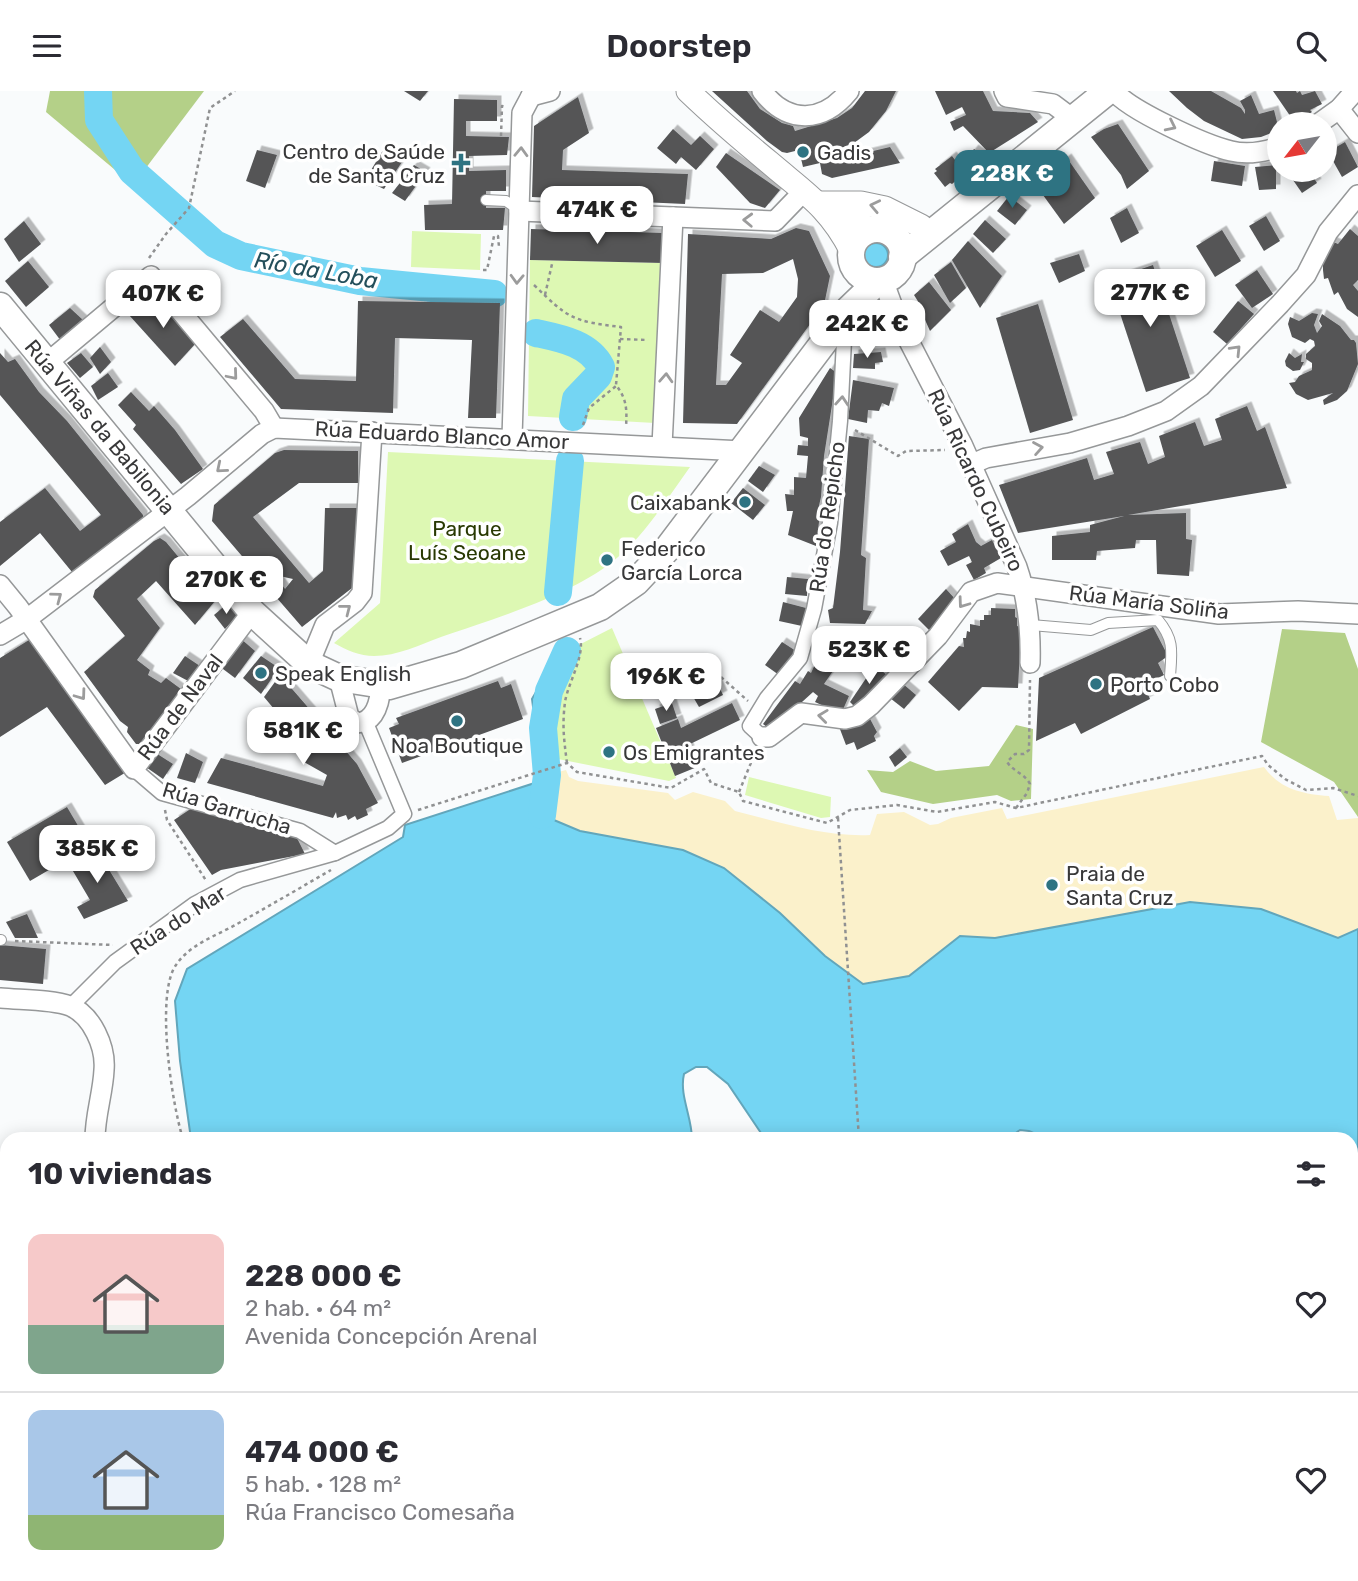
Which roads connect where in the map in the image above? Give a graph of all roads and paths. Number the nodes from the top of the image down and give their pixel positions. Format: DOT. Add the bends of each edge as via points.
graph roads {
  1 [pos="235,91"];
  2 [pos="688,91"];
  3 [pos="762,91"];
  4 [pos="849,91"];
  5 [pos="1004,91"];
  6 [pos="1060,91"];
  7 [pos="1108,91"];
  8 [pos="1114,91"];
  9 [pos="1355,91"];
  10 [pos="536,93"];
  11 [pos="1339,109"];
  12 [pos="1335,112"];
  13 [pos="1073,119"];
  14 [pos="1358,133"];
  15 [pos="1267,150"];
  16 [pos="1358,195"];
  17 [pos="816,199"];
  18 [pos="486,200"];
  19 [pos="519,211"];
  20 [pos="673,217"];
  21 [pos="934,223"];
  22 [pos="879,231"];
  23 [pos="902,257"];
  24 [pos="500,258"];
  25 [pos="552,264"];
  26 [pos="483,269"];
  27 [pos="867,271"];
  28 [pos="151,276"];
  29 [pos="526,277"];
  30 [pos="545,295"];
  31 [pos="0,306"];
  32 [pos="892,306"];
  33 [pos="849,309"];
  34 [pos="620,339"];
  35 [pos="646,340"];
  36 [pos="47,363"];
  37 [pos="617,385"];
  38 [pos="840,421"];
  39 [pos="583,425"];
  40 [pos="626,427"];
  41 [pos="274,428"];
  42 [pos="372,432"];
  43 [pos="512,438"];
  44 [pos="962,444"];
  45 [pos="663,446"];
  46 [pos="743,451"];
  47 [pos="972,464"];
  48 [pos="169,510"];
  49 [pos="0,585"];
  50 [pos="1024,586"];
  51 [pos="252,612"];
  52 [pos="1358,614"];
  53 [pos="27,619"];
  54 [pos="1031,625"];
  55 [pos="0,635"];
  56 [pos="580,638"];
  57 [pos="1030,663"];
  58 [pos="309,664"];
  59 [pos="1170,676"];
  60 [pos="721,677"];
  61 [pos="339,678"];
  62 [pos="381,685"];
  63 [pos="759,710"];
  64 [pos="366,723"];
  65 [pos="762,737"];
  66 [pos="567,763"];
  67 [pos="134,769"];
  68 [pos="739,792"];
  69 [pos="162,793"];
  70 [pos="1358,796"];
  71 [pos="1016,808"];
  72 [pos="404,814"];
  73 [pos="838,817"];
  74 [pos="338,860"];
  75 [pos="215,894"];
  76 [pos="0,940"];
  77 [pos="136,946"];
  78 [pos="0,998"];
  79 [pos="71,1006"];
  80 [pos="94,1132"];
  81 [pos="181,1132"];
  82 [pos="859,1132"];
  1 -- 28 [label="path" via="210,108 189,208 145,264"];
  2 -- 17 [label="street"];
  3 -- 4 [label="street" via="772,104 810,117 834,108"];
  5 -- 13 [label="street" via="1007,97 1053,104"];
  6 -- 13 [label="street"];
  7 -- 13 [label="main road"];
  8 -- 15 [label="street, one-way" via="1122,101 1177,130 1230,151"];
  9 -- 11 [label="street"];
  19 -- 10 [label="street, one-way" via="522,113"];
  11 -- 12 [label="street"];
  11 -- 14 [label="street"];
  13 -- 21 [label="main road"];
  47 -- 16 [label="street, one-way" via="1070,443 1166,411 1201,386 1306,275 1328,232"];
  17 -- 20 [label="street, one-way" via="775,221"];
  21 -- 17 [label="street, one-way" via="886,208"];
  17 -- 22 [label="street"];
  17 -- 27 [label="street"];
  18 -- 19 [label="lane" via="506,201"];
  19 -- 20 [label="street"];
  19 -- 43 [label="street, one-way"];
  45 -- 20 [label="street, one-way"];
  21 -- 22 [label="main road"];
  21 -- 23 [label="main road"];
  22 -- 23 [label="main road" via="899,242"];
  22 -- 27 [label="main road" via="859,237"];
  23 -- 27 [label="main road" via="897,272"];
  24 -- 26 [label="path" via="498,236 494,236 487,269"];
  25 -- 30 [label="path"];
  27 -- 32 [label="street, Rúa Ricardo Cubeiro"];
  27 -- 33 [label="main road"];
  28 -- 36 [label="street"];
  28 -- 41 [label="street, one-way"];
  29 -- 30 [label="path"];
  30 -- 34 [label="path" via="583,323 621,327"];
  31 -- 36 [label="main road, Rúa Viñas da Babilonia"];
  32 -- 33 [label="street" via="877,301"];
  32 -- 44 [label="street, Rúa Ricardo Cubeiro"];
  38 -- 33 [label="street, Rúa do Repicho, one-way"];
  33 -- 46 [label="main road"];
  34 -- 35 [label="path"];
  34 -- 37 [label="path"];
  36 -- 48 [label="main road, Rúa Viñas da Babilonia"];
  37 -- 39 [label="path" via="589,408"];
  37 -- 40 [label="path" via="625,397"];
  38 -- 44 [label="path" via="898,456 906,451 951,450"];
  38 -- 63 [label="street, Rúa do Repicho" via="830,523 814,609 800,658"];
  41 -- 42 [label="street, Rúa Eduardo Blanco Amor"];
  41 -- 48 [label="street, one-way"];
  42 -- 43 [label="street, Rúa Eduardo Blanco Amor"];
  58 -- 42 [label="street, one-way" via="325,625 362,593"];
  43 -- 45 [label="street, Rúa Eduardo Blanco Amor"];
  44 -- 47 [label="street, Rúa Ricardo Cubeiro"];
  45 -- 46 [label="street, Rúa Eduardo Blanco Amor"];
  46 -- 62 [label="main road" via="668,548 636,582 600,607 461,665"];
  47 -- 50 [label="street, Rúa Ricardo Cubeiro"];
  48 -- 51 [label="main road, Rúa Viñas da Babilonia"];
  53 -- 48 [label="street, one-way"];
  49 -- 53 [label="street, Rúa Garrucha"];
  50 -- 52 [label="street, Rúa María Soliña" via="1219,614"];
  50 -- 54 [label="street, Rúa Ricardo Cubeiro"];
  50 -- 65 [label="street, Rúa María Soliña, one-way" via="998,583 971,592 938,636 857,716 845,719 801,713 769,737"];
  51 -- 58 [label="main road, Rúa Viñas da Babilonia"];
  51 -- 67 [label="street, Rúa de Naval"];
  53 -- 55 [label="street"];
  53 -- 67 [label="street, Rúa Garrucha, one-way"];
  54 -- 57 [label="street, Rúa Ricardo Cubeiro"];
  54 -- 59 [label="lane" via="1091,630 1108,623 1158,620 1169,633"];
  56 -- 66 [label="path" via="581,652 566,701 562,736"];
  57 -- 71 [label="path" via="1029,750 1007,762 1030,785"];
  58 -- 61 [label="main road, Rúa Viñas da Babilonia"];
  60 -- 63 [label="path"];
  61 -- 62 [label="main road, Rúa Viñas da Babilonia"];
  61 -- 64 [label="street" via="349,717"];
  62 -- 64 [label="street" via="380,699"];
  63 -- 65 [label="street" via="750,726"];
  64 -- 72 [label="street"];
  65 -- 68 [label="path"];
  66 -- 68 [label="path" via="577,772 671,788 704,769 711,783"];
  66 -- 72 [label="path"];
  67 -- 69 [label="street, Rúa Garrucha"];
  68 -- 73 [label="path" via="743,801 827,823"];
  69 -- 74 [label="street, Rúa Garrucha" via="300,831"];
  69 -- 75 [label="path" via="167,820"];
  70 -- 71 [label="path" via="1333,789 1306,790 1285,779 1262,756"];
  71 -- 73 [label="path" via="995,802 937,812 897,805 849,810"];
  72 -- 74 [label="street, Rúa do Mar"];
  73 -- 82 [label="path"];
  74 -- 75 [label="street, Rúa do Mar" via="240,880"];
  74 -- 81 [label="path" via="193,947 174,967 165,1002"];
  75 -- 77 [label="street, Rúa do Mar"];
  76 -- 77 [label="path"];
  77 -- 79 [label="street, Rúa do Mar"];
  78 -- 79 [label="street"];
  79 -- 80 [label="street" via="89,1022 102,1045 104,1067"];
}
